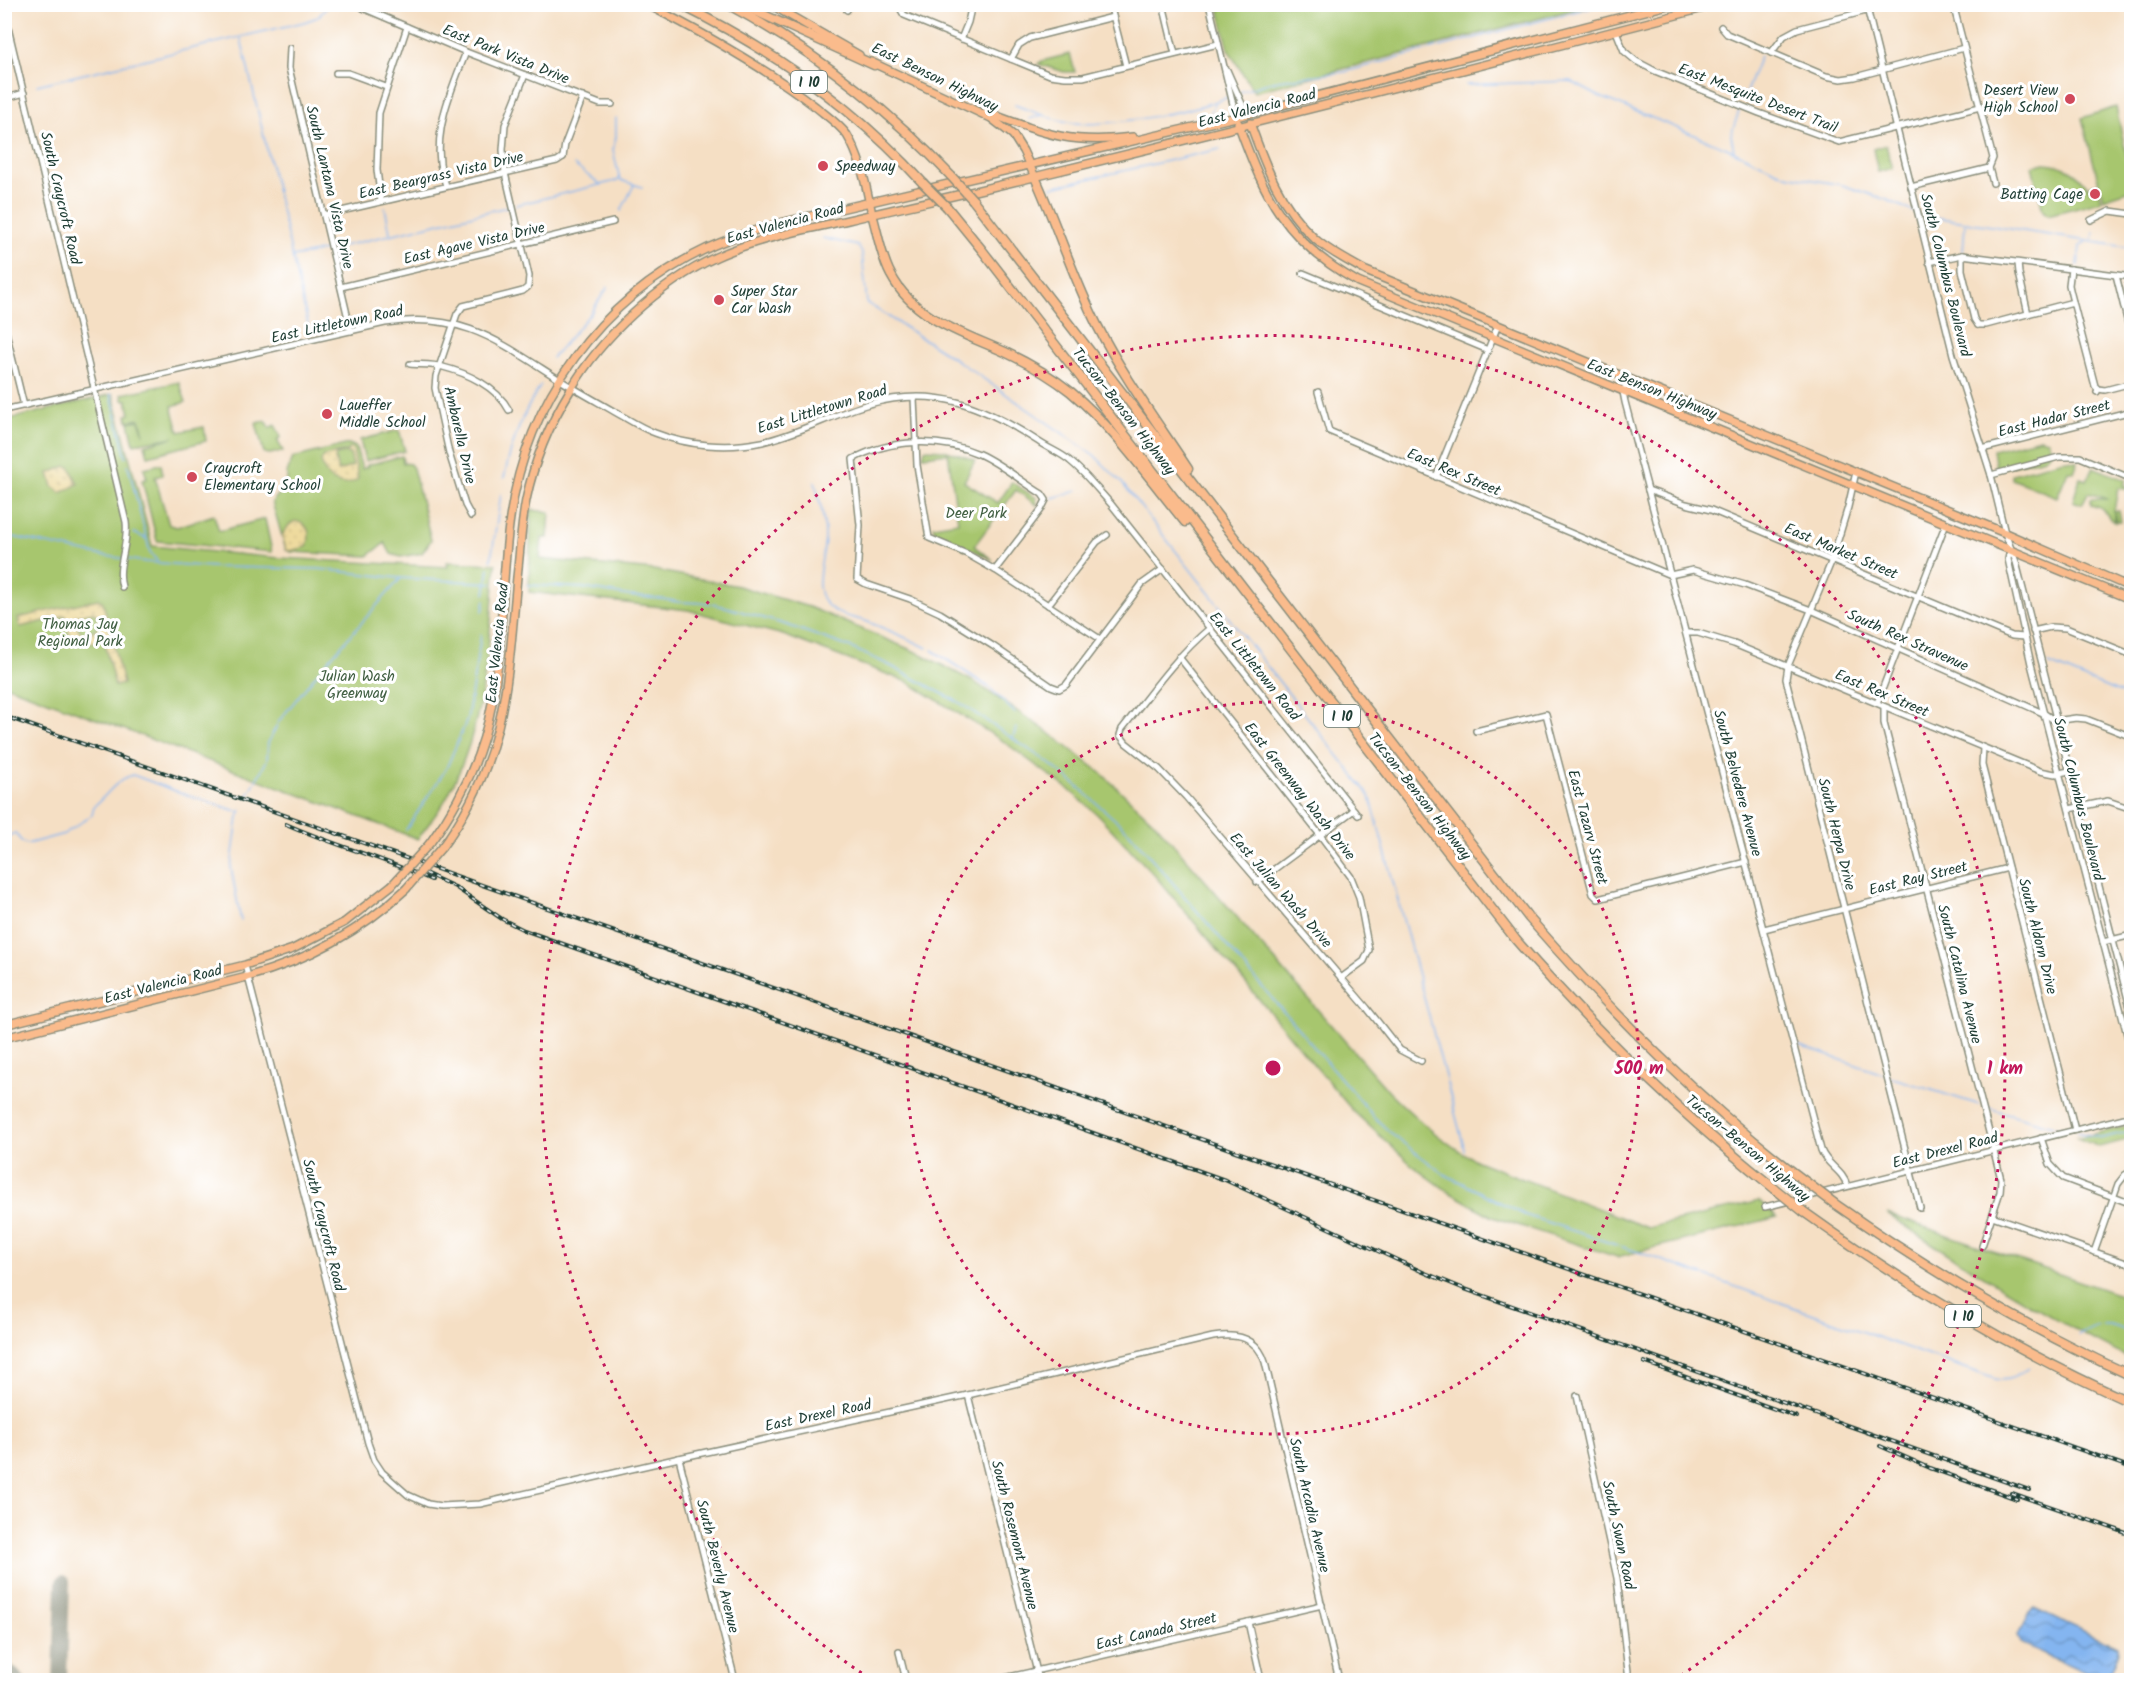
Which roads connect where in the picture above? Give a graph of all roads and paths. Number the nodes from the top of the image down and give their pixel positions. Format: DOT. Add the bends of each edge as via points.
graph roads {
  1 [pos="361,4"];
  2 [pos="679,4"];
  3 [pos="727,4"];
  4 [pos="740,4"];
  5 [pos="770,4"];
  6 [pos="972,4"];
  7 [pos="1110,4"];
  8 [pos="1163,4"];
  9 [pos="1209,4"];
  10 [pos="1672,4"];
  11 [pos="1719,4"];
  12 [pos="1893,4"];
  13 [pos="1953,4"];
  14 [pos="647,5"];
  15 [pos="898,5"];
  16 [pos="1867,8"];
  17 [pos="4,11"];
  18 [pos="1113,17"];
  19 [pos="407,27"];
  20 [pos="1721,27"];
  21 [pos="1616,31"];
  22 [pos="961,39"];
  23 [pos="1218,44"];
  24 [pos="290,48"];
  25 [pos="1964,48"];
  26 [pos="466,52"];
  27 [pos="1771,52"];
  28 [pos="1175,54"];
  29 [pos="1221,58"];
  30 [pos="1011,59"];
  31 [pos="874,65"];
  32 [pos="1662,65"];
  33 [pos="1125,66"];
  34 [pos="1882,70"];
  35 [pos="1658,72"];
  36 [pos="336,73"];
  37 [pos="525,75"];
  38 [pos="386,87"];
  39 [pos="24,93"];
  40 [pos="583,98"];
  41 [pos="4,99"];
  42 [pos="954,100"];
  43 [pos="612,104"];
  44 [pos="1980,107"];
  45 [pos="1247,115"];
  46 [pos="1236,117"];
  47 [pos="1251,124"];
  48 [pos="1240,127"];
  49 [pos="1896,128"];
  50 [pos="1165,133"];
  51 [pos="1031,166"];
  52 [pos="1989,168"];
  53 [pos="505,173"];
  54 [pos="1035,177"];
  55 [pos="1993,183"];
  56 [pos="446,186"];
  57 [pos="1911,187"];
  58 [pos="381,201"];
  59 [pos="870,203"];
  60 [pos="2132,213"];
  61 [pos="324,214"];
  62 [pos="873,214"];
  63 [pos="2091,220"];
  64 [pos="613,222"];
  65 [pos="522,244"];
  66 [pos="1962,255"];
  67 [pos="1929,262"];
  68 [pos="2018,262"];
  69 [pos="2072,269"];
  70 [pos="1303,273"];
  71 [pos="2116,275"];
  72 [pos="2132,277"];
  73 [pos="341,287"];
  74 [pos="2073,302"];
  75 [pos="2028,314"];
  76 [pos="4,324"];
  77 [pos="454,324"];
  78 [pos="1498,326"];
  79 [pos="351,331"];
  80 [pos="1493,338"];
  81 [pos="2132,340"];
  82 [pos="1488,350"];
  83 [pos="410,364"];
  84 [pos="441,366"];
  85 [pos="559,379"];
  86 [pos="1628,379"];
  87 [pos="2132,383"];
  88 [pos="571,387"];
  89 [pos="95,390"];
  90 [pos="1318,392"];
  91 [pos="1623,392"];
  92 [pos="914,398"];
  93 [pos="24,406"];
  94 [pos="4,410"];
  95 [pos="509,410"];
  96 [pos="2132,411"];
  97 [pos="916,443"];
  98 [pos="1982,449"];
  99 [pos="1856,472"];
  100 [pos="1991,475"];
  101 [pos="1436,477"];
  102 [pos="2132,479"];
  103 [pos="1852,485"];
  104 [pos="1648,490"];
  105 [pos="471,516"];
  106 [pos="1946,523"];
  107 [pos="1227,527"];
  108 [pos="2005,533"];
  109 [pos="1107,535"];
  110 [pos="2010,550"];
  111 [pos="1832,560"];
  112 [pos="1163,569"];
  113 [pos="995,570"];
  114 [pos="1670,575"];
  115 [pos="122,587"];
  116 [pos="2132,588"];
  117 [pos="1918,597"];
  118 [pos="2132,600"];
  119 [pos="1048,605"];
  120 [pos="1811,610"];
  121 [pos="1210,628"];
  122 [pos="2034,631"];
  123 [pos="1686,633"];
  124 [pos="2024,637"];
  125 [pos="1100,639"];
  126 [pos="1897,648"];
  127 [pos="2127,656"];
  128 [pos="1179,657"];
  129 [pos="1296,657"];
  130 [pos="1788,666"];
  131 [pos="1877,704"];
  132 [pos="1884,706"];
  133 [pos="2044,714"];
  134 [pos="2057,722"];
  135 [pos="1476,731"];
  136 [pos="2132,738"];
  137 [pos="1983,748"];
  138 [pos="2069,771"];
  139 [pos="2060,774"];
  140 [pos="2078,807"];
  141 [pos="2068,809"];
  142 [pos="2132,809"];
  143 [pos="1354,810"];
  144 [pos="1359,815"];
  145 [pos="1320,835"];
  146 [pos="1746,862"];
  147 [pos="2008,868"];
  148 [pos="1257,882"];
  149 [pos="1926,889"];
  150 [pos="1844,909"];
  151 [pos="1764,929"];
  152 [pos="2132,935"];
  153 [pos="2112,939"];
  154 [pos="2103,942"];
  155 [pos="245,966"];
  156 [pos="248,977"];
  157 [pos="1341,978"];
  158 [pos="2129,999"];
  159 [pos="2118,1001"];
  160 [pos="2132,1015"];
  161 [pos="4,1025"];
  162 [pos="4,1038"];
  163 [pos="2132,1054"];
  164 [pos="1421,1061"];
  165 [pos="2132,1116"];
  166 [pos="2075,1130"];
  167 [pos="2041,1138"];
  168 [pos="1993,1150"];
  169 [pos="1911,1171"];
  170 [pos="2132,1171"];
  171 [pos="1847,1186"];
  172 [pos="2113,1197"];
  173 [pos="2132,1204"];
  174 [pos="1765,1207"];
  175 [pos="1920,1208"];
  176 [pos="1992,1216"];
  177 [pos="1983,1246"];
  178 [pos="2094,1252"];
  179 [pos="2132,1265"];
  180 [pos="1250,1340"];
  181 [pos="2132,1376"];
  182 [pos="968,1395"];
  183 [pos="1577,1396"];
  184 [pos="2132,1403"];
  185 [pos="679,1458"];
  186 [pos="394,1484"];
  187 [pos="1322,1605"];
  188 [pos="1248,1622"];
  189 [pos="899,1652"];
  190 [pos="1037,1671"];
  191 [pos="735,1680"];
  192 [pos="906,1680"];
  193 [pos="996,1680"];
  194 [pos="1039,1680"];
  195 [pos="1262,1680"];
  196 [pos="1339,1680"];
  197 [pos="1629,1680"];
  1 -- 19 [label="street, East Park Vista Drive"];
  2 -- 129 [label="highway, Tucson–Benson Highway / I 10, bridge" via="752,44 816,88 865,127 947,207"];
  3 -- 107 [label="highway, Tucson–Benson Highway / I 10, bridge" via="848,82 951,176"];
  4 -- 31 [label="highway"];
  5 -- 31 [label="main road, East Benson Highway"];
  6 -- 22 [label="street"];
  7 -- 18 [label="street"];
  8 -- 28 [label="street"];
  9 -- 23 [label="street"];
  10 -- 45 [label="main road, East Valencia Road"];
  11 -- 21 [label="main road, East Valencia Road"];
  12 -- 16 [label="street"];
  13 -- 25 [label="street"];
  14 -- 59 [label="main road" via="758,67 834,121 855,151"];
  15 -- 22 [label="street" via="904,15"];
  16 -- 27 [label="street" via="1790,32"];
  16 -- 34 [label="street, South Columbus Boulevard"];
  17 -- 39 [label="street, South Craycroft Road"];
  18 -- 30 [label="street" via="1030,38 1019,45"];
  18 -- 33 [label="street"];
  19 -- 26 [label="street, East Park Vista Drive"];
  19 -- 38 [label="street"];
  20 -- 27 [label="street" via="1726,34"];
  21 -- 35 [label="street, East Mesquite Desert Trail" via="1624,51"];
  21 -- 47 [label="main road, East Valencia Road"];
  22 -- 30 [label="street"];
  23 -- 28 [label="street"];
  23 -- 29 [label="street"];
  24 -- 61 [label="street, South Lantana Vista Drive" via="289,68"];
  25 -- 34 [label="street"];
  25 -- 44 [label="street"];
  26 -- 37 [label="street, East Park Vista Drive"];
  26 -- 56 [label="street" via="440,139"];
  27 -- 34 [label="street" via="1833,78 1848,79"];
  28 -- 33 [label="street"];
  29 -- 45 [label="street"];
  29 -- 46 [label="street"];
  30 -- 33 [label="street" via="1065,77 1083,77"];
  31 -- 42 [label="main road, East Benson Highway"];
  32 -- 35 [label="street"];
  34 -- 49 [label="street, South Columbus Boulevard"];
  35 -- 49 [label="street, East Mesquite Desert Trail" via="1829,140 1839,142"];
  36 -- 38 [label="street" via="348,73"];
  37 -- 40 [label="street, East Park Vista Drive"];
  37 -- 53 [label="street" via="505,125"];
  38 -- 58 [label="street" via="377,140"];
  39 -- 41 [label="street"];
  39 -- 89 [label="street, South Craycroft Road"];
  40 -- 43 [label="street, East Park Vista Drive"];
  40 -- 53 [label="street, East Beargrass Vista Drive" via="565,144 566,158"];
  42 -- 50 [label="main road" via="1064,138 1104,141"];
  42 -- 51 [label="main road, East Benson Highway" via="1003,126"];
  44 -- 49 [label="street, East Mesquite Desert Trail"];
  44 -- 52 [label="street" via="1993,158"];
  45 -- 46 [label="main road, East Valencia Road"];
  45 -- 47 [label="main road, East Benson Highway"];
  46 -- 48 [label="main road, East Benson Highway"];
  46 -- 50 [label="main road, East Valencia Road"];
  47 -- 48 [label="main road, East Valencia Road"];
  47 -- 78 [label="main road, East Benson Highway" via="1281,196 1315,239 1366,271"];
  48 -- 54 [label="main road, East Valencia Road"];
  48 -- 80 [label="main road, East Benson Highway" via="1273,204 1297,238 1314,253 1358,282"];
  49 -- 57 [label="street, South Columbus Boulevard"];
  50 -- 51 [label="main road, East Valencia Road"];
  51 -- 54 [label="main road, East Benson Highway"];
  51 -- 59 [label="main road, East Valencia Road"];
  52 -- 55 [label="street"];
  52 -- 57 [label="street"];
  53 -- 56 [label="street, East Beargrass Vista Drive"];
  53 -- 65 [label="street"];
  54 -- 62 [label="main road, East Valencia Road"];
  54 -- 107 [label="highway" via="1103,336"];
  56 -- 58 [label="street, East Beargrass Vista Drive"];
  57 -- 67 [label="street, South Columbus Boulevard"];
  58 -- 61 [label="street, East Beargrass Vista Drive"];
  59 -- 62 [label="main road"];
  59 -- 85 [label="main road, East Valencia Road" via="755,230 682,261 635,292 605,320"];
  60 -- 63 [label="street" via="2110,211"];
  61 -- 73 [label="street, South Lantana Vista Drive"];
  62 -- 88 [label="main road, East Valencia Road" via="759,241 697,267 623,324"];
  62 -- 129 [label="highway" via="887,266 906,298 933,319 1033,366 1083,403"];
  64 -- 65 [label="street, East Agave Vista Drive"];
  65 -- 73 [label="street, East Agave Vista Drive"];
  65 -- 77 [label="street" via="529,276 526,289 463,306"];
  66 -- 67 [label="street"];
  66 -- 68 [label="street"];
  66 -- 75 [label="street" via="1964,280 1978,326"];
  67 -- 98 [label="street, South Columbus Boulevard"];
  68 -- 69 [label="street"];
  68 -- 75 [label="street"];
  69 -- 71 [label="street"];
  69 -- 74 [label="street" via="2069,285"];
  70 -- 82 [label="street"];
  71 -- 72 [label="street"];
  71 -- 81 [label="street"];
  73 -- 79 [label="street, South Lantana Vista Drive"];
  74 -- 75 [label="street"];
  74 -- 87 [label="street" via="2098,391"];
  76 -- 93 [label="street"];
  77 -- 79 [label="street, East Littletown Road" via="411,320"];
  77 -- 84 [label="street, Ambarella Drive"];
  77 -- 85 [label="street, East Littletown Road" via="497,340"];
  78 -- 80 [label="street"];
  78 -- 86 [label="main road, East Benson Highway"];
  79 -- 89 [label="street, East Littletown Road"];
  80 -- 82 [label="street"];
  80 -- 91 [label="main road, East Benson Highway"];
  82 -- 101 [label="street"];
  83 -- 84 [label="street"];
  84 -- 95 [label="street" via="480,382"];
  84 -- 105 [label="street, Ambarella Drive" via="435,388 439,410 448,453"];
  85 -- 88 [label="street, East Littletown Road"];
  85 -- 155 [label="main road, East Valencia Road, bridge" via="540,412 515,488 495,686 485,733 462,791 430,843 392,885 345,922 314,940"];
  86 -- 91 [label="street"];
  86 -- 99 [label="main road, East Benson Highway"];
  88 -- 92 [label="street, East Littletown Road" via="653,433 727,445 762,441 868,404"];
  88 -- 156 [label="main road, East Valencia Road, bridge" via="541,450 526,499 508,684 496,739 472,800 442,847 406,889 374,916 338,941 295,962"];
  89 -- 93 [label="street, East Littletown Road"];
  89 -- 115 [label="street, South Craycroft Road" via="126,522 119,577"];
  90 -- 101 [label="street, East Rex Street" via="1329,431"];
  91 -- 103 [label="main road, East Benson Highway"];
  91 -- 104 [label="street, South Belvedere Avenue"];
  92 -- 97 [label="street"];
  92 -- 112 [label="street, East Littletown Road" via="972,405 1017,427 1070,461 1111,504"];
  93 -- 94 [label="street, East Littletown Road"];
  96 -- 98 [label="street, East Hadar Street"];
  97 -- 113 [label="street" via="929,538"];
  97 -- 113 [label="street" via="954,446 981,455 1046,500"];
  97 -- 125 [label="street" via="895,445 853,459 860,525 857,579 940,613 1059,689"];
  98 -- 100 [label="street, South Columbus Boulevard"];
  99 -- 103 [label="street, South Herpa Drive"];
  99 -- 108 [label="main road, East Benson Highway"];
  100 -- 102 [label="street" via="2059,457 2080,457"];
  100 -- 108 [label="street, South Columbus Boulevard"];
  101 -- 114 [label="street, East Rex Street"];
  103 -- 106 [label="main road, East Benson Highway"];
  103 -- 111 [label="street, South Herpa Drive"];
  104 -- 111 [label="street, East Market Street" via="1712,510"];
  104 -- 114 [label="street, South Belvedere Avenue"];
  106 -- 110 [label="main road, East Benson Highway"];
  106 -- 117 [label="street"];
  107 -- 181 [label="highway, Tucson–Benson Highway / I 10, bridge" via="1503,885 1579,975 1679,1076 1806,1182 1891,1243 2046,1335"];
  108 -- 110 [label="street, South Columbus Boulevard"];
  108 -- 116 [label="main road, East Benson Highway"];
  109 -- 119 [label="street" via="1097,542"];
  110 -- 118 [label="main road, East Benson Highway"];
  110 -- 122 [label="street, South Columbus Boulevard"];
  110 -- 124 [label="street, South Columbus Boulevard" via="2008,559"];
  111 -- 117 [label="street, East Market Street"];
  111 -- 120 [label="street, South Herpa Drive"];
  112 -- 121 [label="street, East Littletown Road"];
  112 -- 125 [label="street" via="1142,584"];
  113 -- 119 [label="street"];
  114 -- 120 [label="street, South Rex Stravenue" via="1693,570"];
  114 -- 123 [label="street, South Belvedere Avenue"];
  117 -- 124 [label="street, East Market Street" via="2012,636"];
  117 -- 126 [label="street"];
  119 -- 125 [label="street"];
  120 -- 126 [label="street, South Rex Stravenue"];
  120 -- 130 [label="street, South Herpa Drive"];
  121 -- 128 [label="street"];
  121 -- 143 [label="street, East Littletown Road"];
  122 -- 127 [label="street" via="2056,627"];
  122 -- 134 [label="street, South Columbus Boulevard"];
  123 -- 130 [label="street, East Rex Street" via="1729,642"];
  123 -- 146 [label="street, South Belvedere Avenue"];
  124 -- 133 [label="street, South Columbus Boulevard"];
  126 -- 131 [label="street"];
  126 -- 133 [label="street, South Rex Stravenue"];
  128 -- 145 [label="street, East Greenway Wash Drive"];
  128 -- 148 [label="street, East Julian Wash Drive" via="1120,735 1186,796"];
  129 -- 184 [label="highway, Tucson–Benson Highway / I 10, bridge" via="1492,911 1557,986 1697,1125 1804,1212 1889,1271 2046,1362"];
  130 -- 131 [label="street, East Rex Street"];
  130 -- 150 [label="street, South Herpa Drive" via="1786,683"];
  131 -- 132 [label="street, East Rex Street"];
  132 -- 137 [label="street, East Rex Street"];
  132 -- 149 [label="street, South Catalina Avenue" via="1884,723"];
  133 -- 134 [label="street, South Rex Stravenue"];
  133 -- 139 [label="street, South Columbus Boulevard"];
  134 -- 136 [label="street" via="2086,719"];
  134 -- 138 [label="street, South Columbus Boulevard"];
  135 -- 146 [label="street, East Tazarv Street" via="1546,714 1593,895 1598,900"];
  137 -- 139 [label="street, East Rex Street" via="2044,772"];
  137 -- 147 [label="street, South Aldorn Drive" via="1982,765"];
  138 -- 139 [label="street"];
  138 -- 140 [label="street, South Columbus Boulevard"];
  139 -- 141 [label="street, South Columbus Boulevard"];
  140 -- 141 [label="street"];
  140 -- 142 [label="street" via="2108,801"];
  140 -- 153 [label="street, South Columbus Boulevard"];
  141 -- 154 [label="street, South Columbus Boulevard"];
  143 -- 144 [label="street, East Littletown Road"];
  143 -- 145 [label="street"];
  145 -- 148 [label="street"];
  145 -- 157 [label="street, East Greenway Wash Drive" via="1351,877 1369,950 1364,961"];
  146 -- 151 [label="street, South Belvedere Avenue"];
  147 -- 149 [label="street, East Ray Street"];
  147 -- 166 [label="street, South Aldorn Drive"];
  148 -- 157 [label="street, East Julian Wash Drive"];
  149 -- 150 [label="street, East Ray Street"];
  149 -- 168 [label="street, South Catalina Avenue"];
  150 -- 151 [label="street, East Ray Street"];
  150 -- 169 [label="street, South Herpa Drive"];
  151 -- 171 [label="street, South Belvedere Avenue" via="1821,1150"];
  152 -- 153 [label="street"];
  153 -- 154 [label="street"];
  153 -- 158 [label="street, South Columbus Boulevard"];
  154 -- 159 [label="street, South Columbus Boulevard"];
  155 -- 156 [label="street, South Craycroft Road"];
  155 -- 161 [label="main road, East Valencia Road"];
  156 -- 162 [label="main road, East Valencia Road"];
  156 -- 186 [label="street, South Craycroft Road" via="368,1443 374,1460"];
  157 -- 164 [label="street, East Julian Wash Drive" via="1400,1050"];
  158 -- 159 [label="street"];
  158 -- 160 [label="street, South Columbus Boulevard"];
  159 -- 163 [label="street, South Columbus Boulevard"];
  165 -- 166 [label="street, East Drexel Road"];
  166 -- 167 [label="street, East Drexel Road"];
  167 -- 168 [label="street, East Drexel Road"];
  167 -- 172 [label="street" via="2048,1160 2058,1174"];
  168 -- 169 [label="street, East Drexel Road"];
  168 -- 176 [label="street, South Catalina Avenue" via="2001,1183"];
  169 -- 171 [label="street, East Drexel Road"];
  169 -- 175 [label="street, South Herpa Drive"];
  170 -- 172 [label="street" via="2120,1180"];
  171 -- 174 [label="street, East Drexel Road"];
  172 -- 173 [label="street"];
  172 -- 178 [label="street"];
  176 -- 177 [label="street, South Catalina Avenue"];
  176 -- 178 [label="street"];
  178 -- 179 [label="street"];
  180 -- 182 [label="street, East Drexel Road" via="1213,1337"];
  180 -- 187 [label="street, South Arcadia Avenue" via="1265,1362"];
  182 -- 185 [label="street, East Drexel Road"];
  182 -- 190 [label="street, South Rosemont Avenue"];
  183 -- 197 [label="street, South Swan Road" via="1617,1578"];
  185 -- 186 [label="street, East Drexel Road" via="462,1506 428,1504"];
  185 -- 191 [label="street, South Beverly Avenue"];
  187 -- 188 [label="street, East Canada Street"];
  187 -- 196 [label="street, South Arcadia Avenue"];
  188 -- 190 [label="street, East Canada Street"];
  188 -- 195 [label="street"];
  189 -- 192 [label="street"];
  190 -- 193 [label="street, East Canada Street"];
  190 -- 194 [label="street, South Rosemont Avenue"];
}
